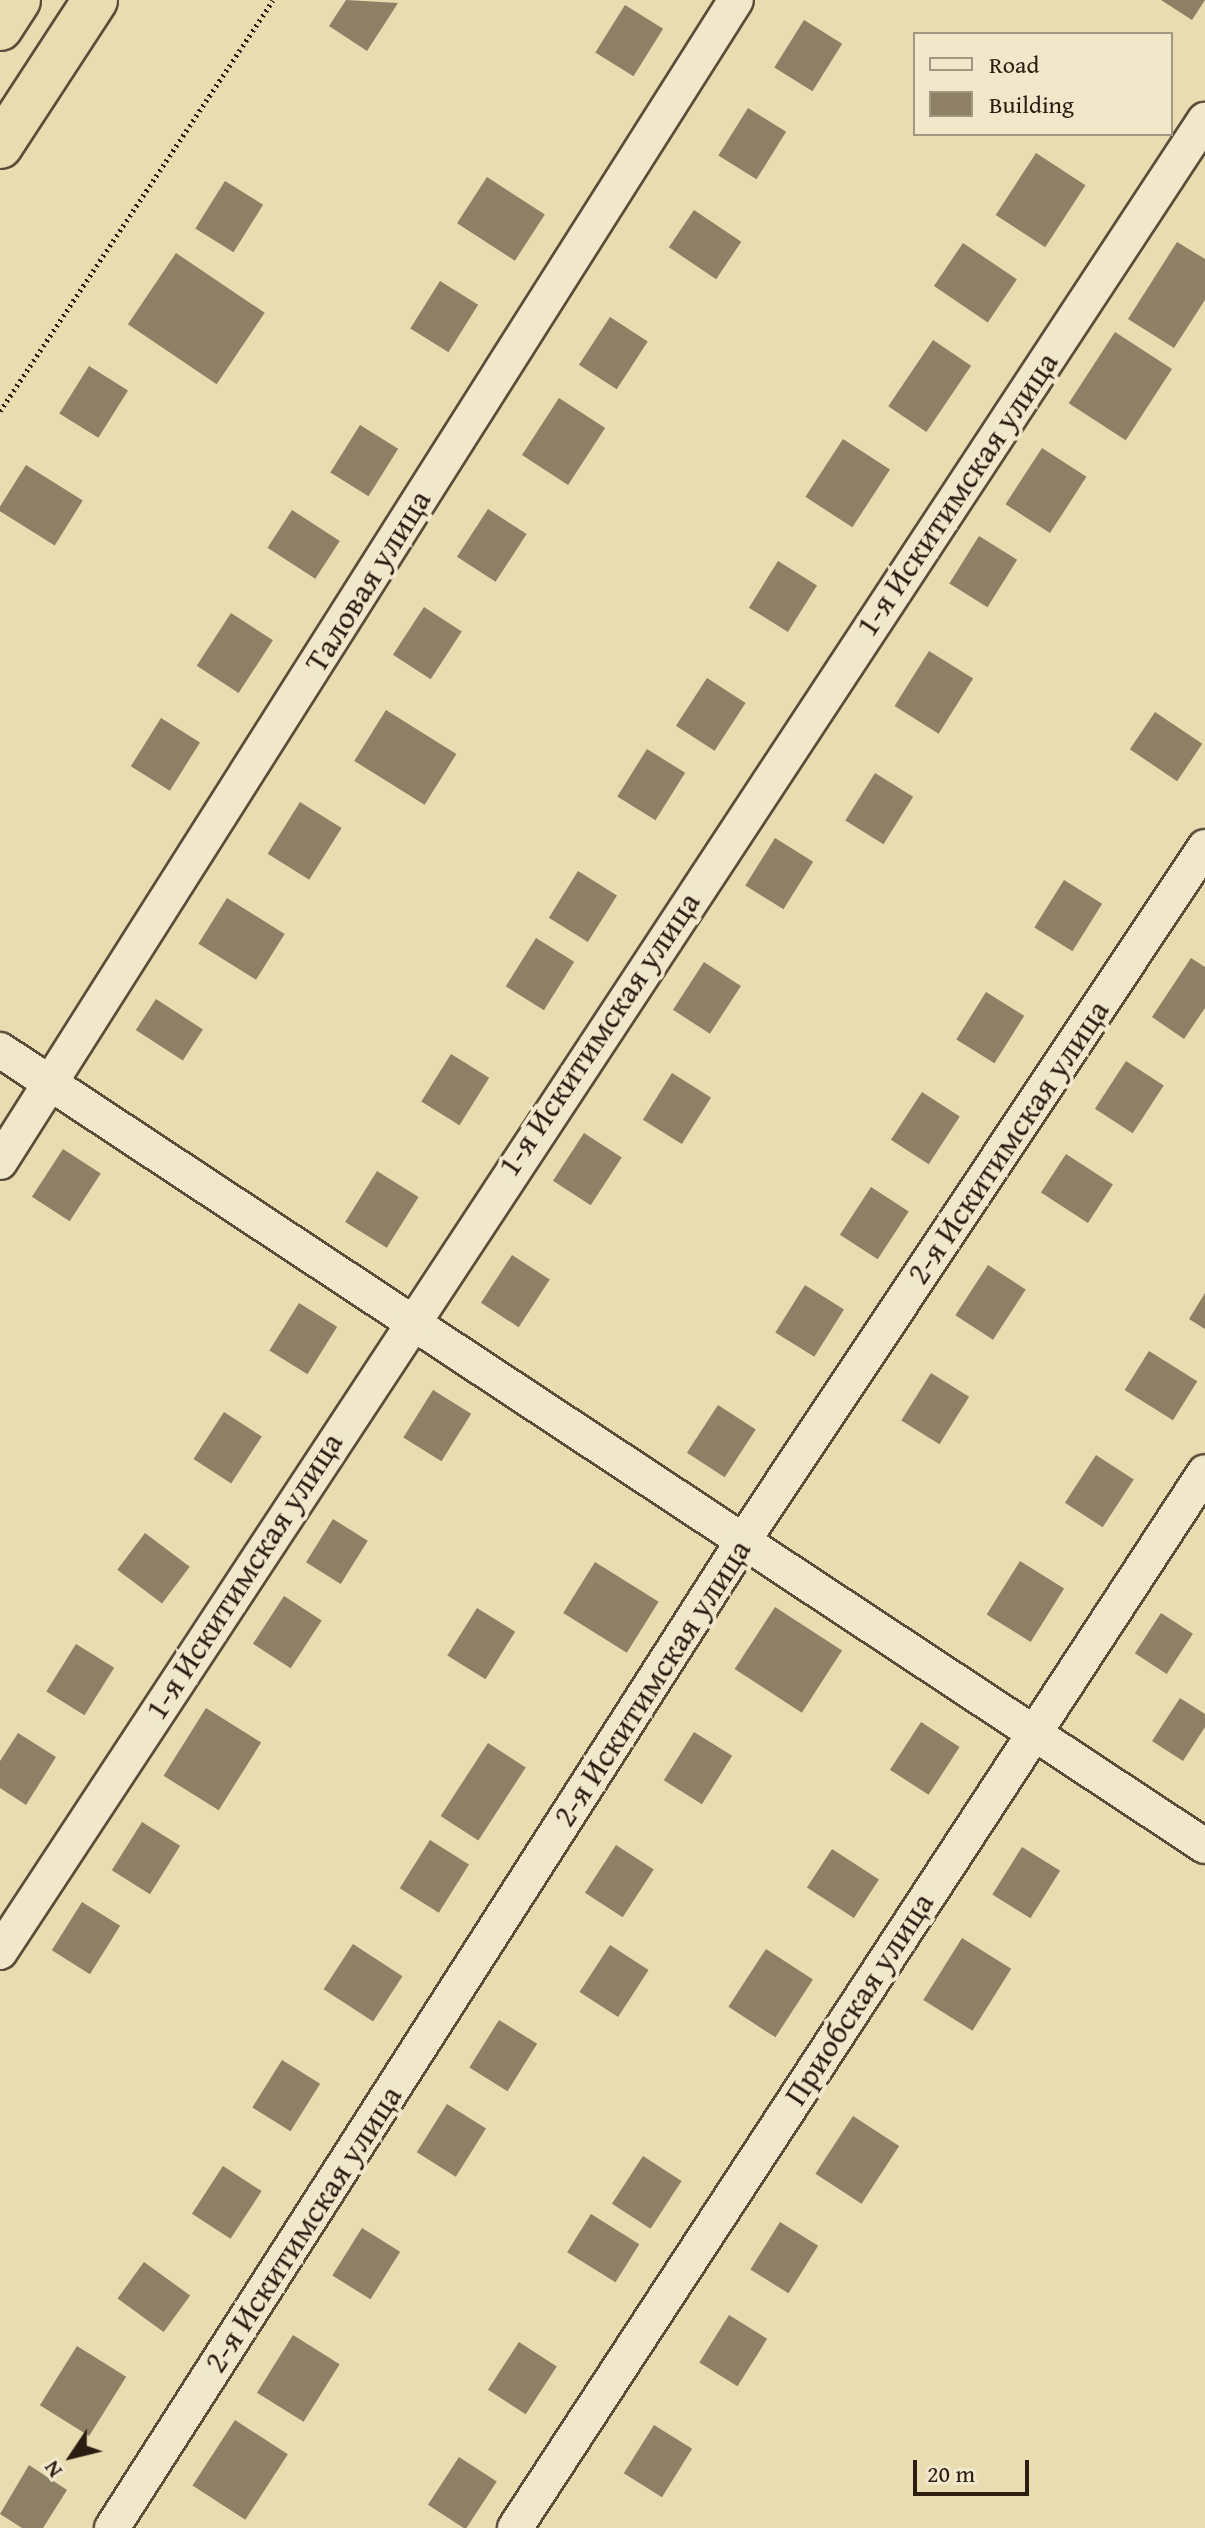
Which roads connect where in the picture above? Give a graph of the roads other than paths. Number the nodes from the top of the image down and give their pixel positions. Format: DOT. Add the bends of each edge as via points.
graph roads {
  1 [pos="18,0"];
  2 [pos="95,0"];
  3 [pos="736,0"];
  4 [pos="0,28"];
  5 [pos="1205,120"];
  6 [pos="0,146"];
  7 [pos="1205,847"];
  8 [pos="0,1050"];
  9 [pos="52,1082"];
  10 [pos="0,1162"];
  11 [pos="410,1319"];
  12 [pos="1205,1472"];
  13 [pos="745,1538"];
  14 [pos="1030,1734"];
  15 [pos="1205,1846"];
  16 [pos="0,1952"];
  17 [pos="112,2528"];
  18 [pos="515,2528"];
  1 -- 4 [label="highway"];
  2 -- 6 [label="highway"];
  3 -- 9 [label="street, Таловая улица"];
  5 -- 11 [label="street, 1-я Искитимская улица"];
  7 -- 13 [label="street, 2-я Искитимская улица"];
  8 -- 9 [label="street"];
  9 -- 10 [label="street, Таловая улица"];
  9 -- 11 [label="street"];
  11 -- 13 [label="street"];
  11 -- 16 [label="street, 1-я Искитимская улица"];
  12 -- 14 [label="street, Приобская улица"];
  13 -- 14 [label="street"];
  13 -- 17 [label="street, 2-я Искитимская улица"];
  14 -- 15 [label="street"];
  14 -- 18 [label="street, Приобская улица"];
}
